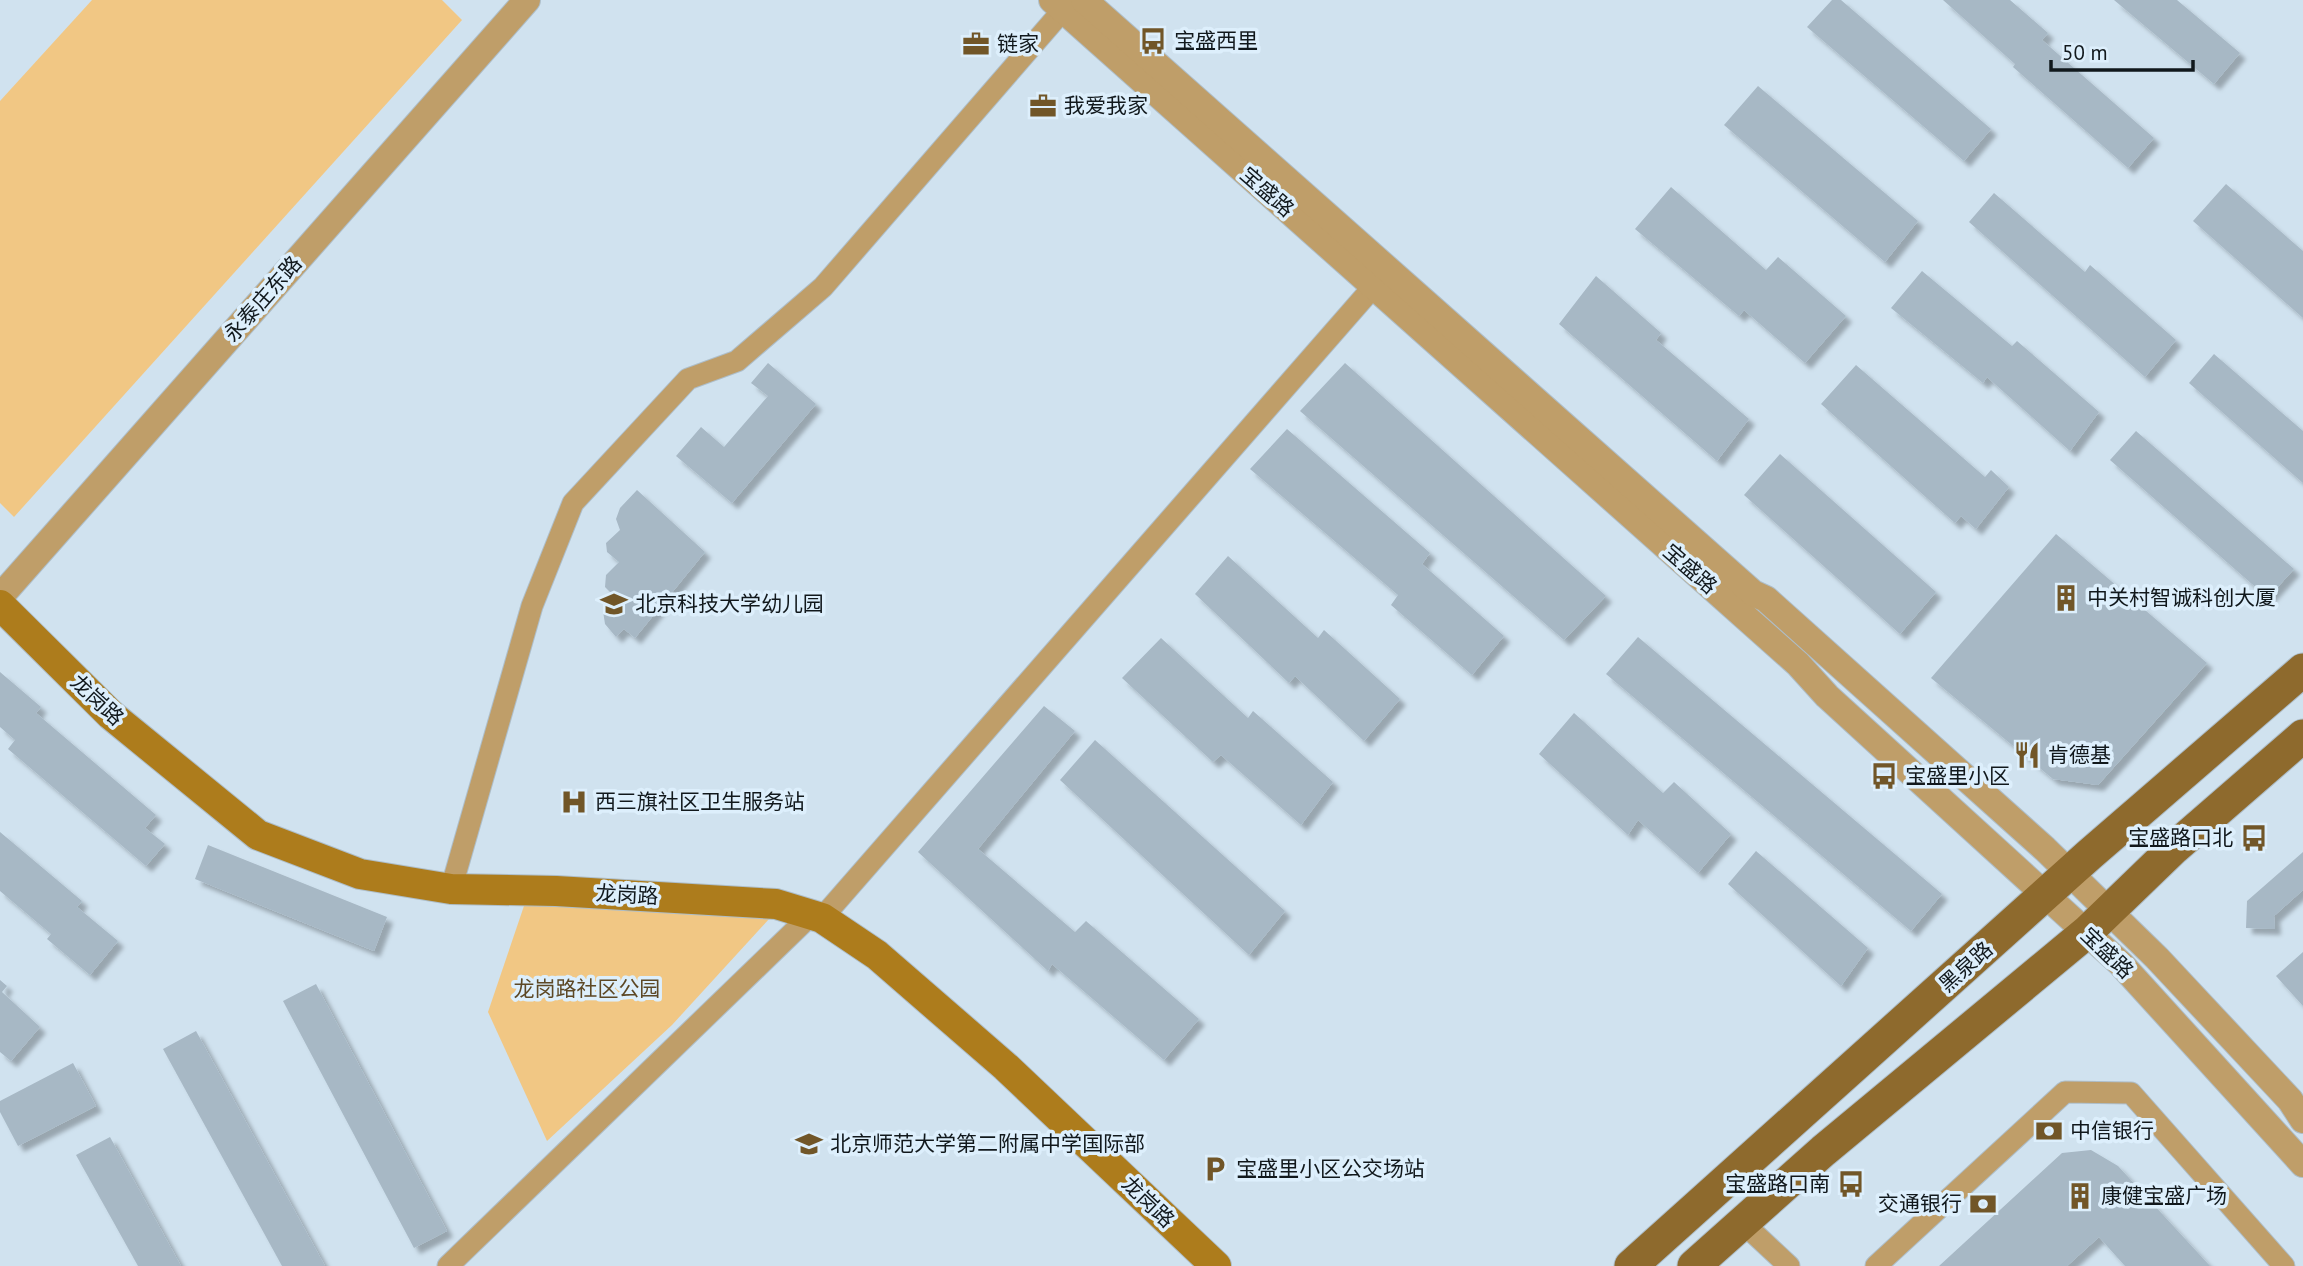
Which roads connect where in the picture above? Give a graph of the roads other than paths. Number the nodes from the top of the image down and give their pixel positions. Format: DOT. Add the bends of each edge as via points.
graph roads {
  1 [pos="527,0"];
  2 [pos="1067,3"];
  3 [pos="1374,286"];
  4 [pos="0,597"];
  5 [pos="0,605"];
  6 [pos="2303,670"];
  7 [pos="2303,736"];
  8 [pos="2058,885"];
  9 [pos="451,889"];
  10 [pos="817,916"];
  11 [pos="2098,922"];
  12 [pos="2303,1120"];
  13 [pos="2303,1164"];
  14 [pos="1743,1223"];
  15 [pos="448,1266"];
  16 [pos="1216,1266"];
  17 [pos="1631,1266"];
  18 [pos="1694,1266"];
  19 [pos="1789,1266"];
  20 [pos="1876,1266"];
  21 [pos="2284,1266"];
  1 -- 4 [label="street, 永泰庄东路"];
  2 -- 3 [label="street, 宝盛路"];
  2 -- 8 [label="street, 宝盛路" via="1753,593 1766,599 2033,837"];
  2 -- 9 [label="street" via="823,287 737,362 688,379 573,503 532,606"];
  3 -- 8 [label="street, 宝盛路" via="1798,664 1827,696"];
  3 -- 10 [label="street"];
  5 -- 9 [label="main road, 龙岗路" via="111,715 258,835 360,874"];
  6 -- 8 [label="main road, 黑泉路"];
  7 -- 11 [label="main road" via="2174,848"];
  8 -- 11 [label="street, 宝盛路"];
  8 -- 17 [label="main road, 黑泉路"];
  9 -- 10 [label="main road, 龙岗路" via="776,904"];
  10 -- 15 [label="street"];
  10 -- 16 [label="main road, 龙岗路" via="877,955 1006,1066"];
  11 -- 12 [label="street, 宝盛路" via="2157,958"];
  11 -- 13 [label="street, 宝盛路" via="2120,964"];
  11 -- 14 [label="main road"];
  14 -- 18 [label="main road"];
  14 -- 19 [label="street"];
  20 -- 21 [label="street" via="2066,1092 2132,1093"];
}
